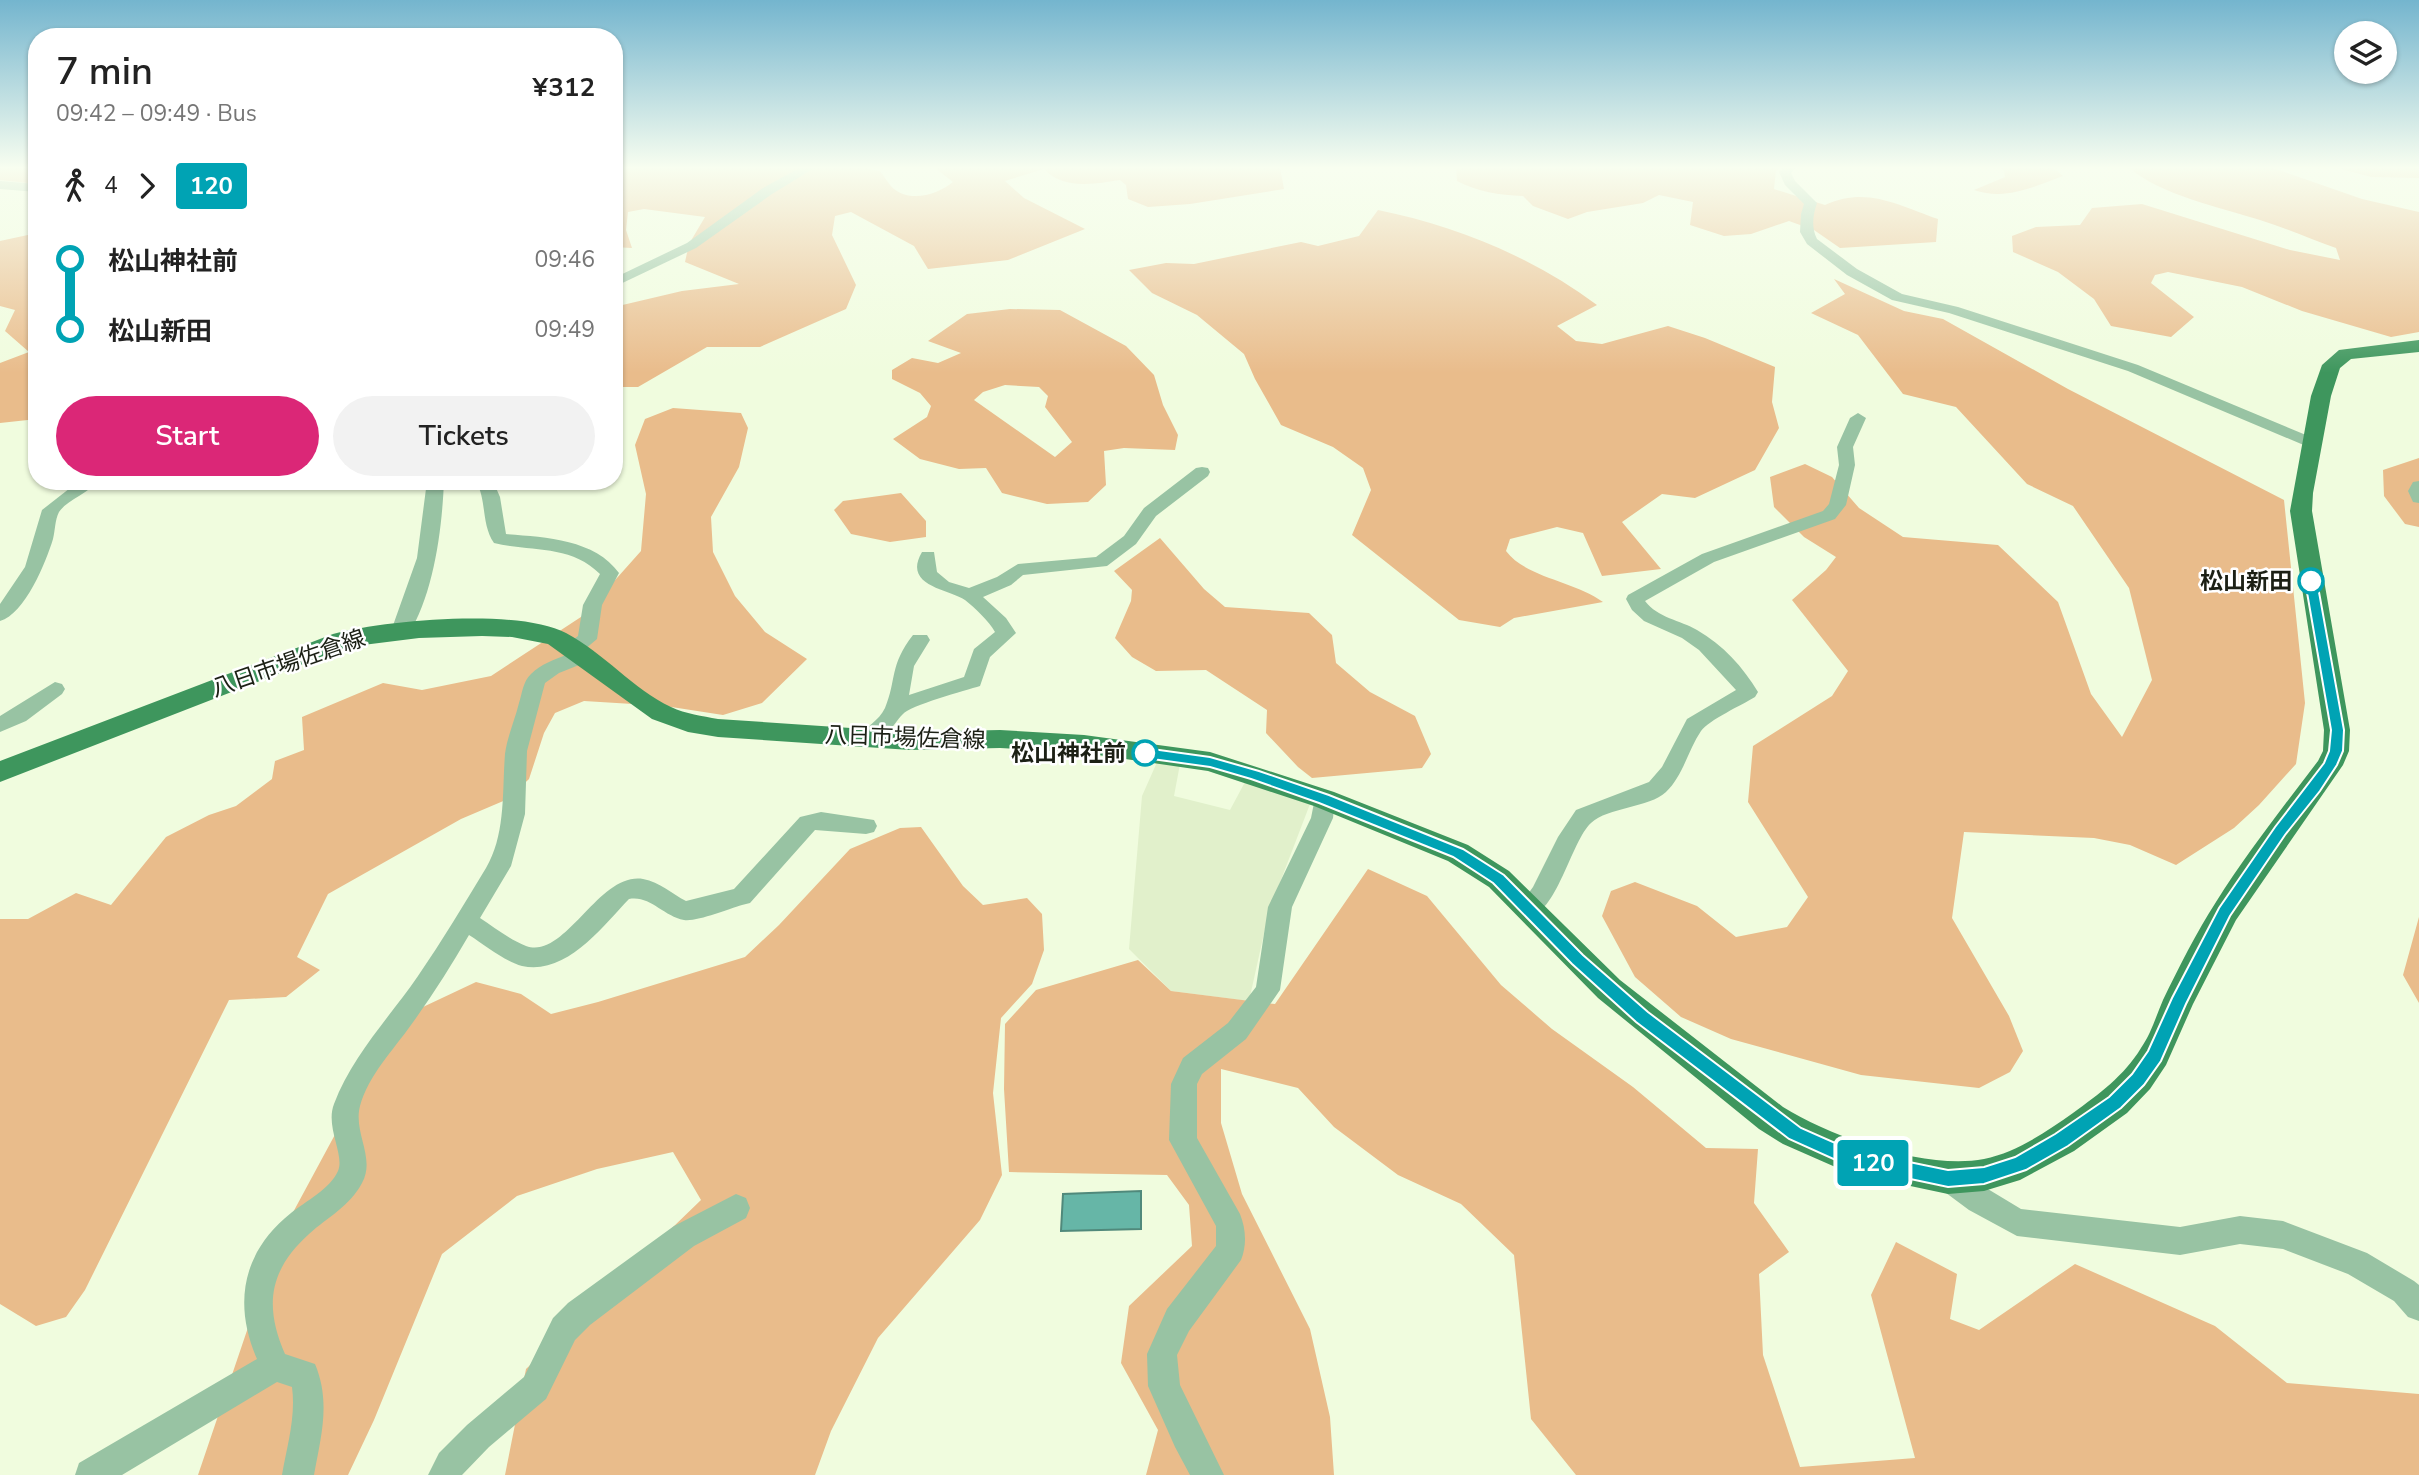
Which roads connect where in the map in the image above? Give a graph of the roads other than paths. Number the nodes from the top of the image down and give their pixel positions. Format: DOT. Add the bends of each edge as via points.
graph roads {
  1 [pos="705,236"];
  2 [pos="1809,236"];
  3 [pos="623,279"];
  4 [pos="2419,346"];
  5 [pos="1858,418"];
  6 [pos="2312,443"];
  7 [pos="1202,472"];
  8 [pos="2419,486"];
  9 [pos="78,490"];
  10 [pos="436,490"];
  11 [pos="488,490"];
  12 [pos="2419,498"];
  13 [pos="928,556"];
  14 [pos="970,596"];
  15 [pos="0,615"];
  16 [pos="401,631"];
  17 [pos="920,640"];
  18 [pos="577,652"];
  19 [pos="55,690"];
  20 [pos="895,707"];
  21 [pos="0,725"];
  22 [pos="869,738"];
  23 [pos="0,772"];
  24 [pos="1324,799"];
  25 [pos="866,826"];
  26 [pos="1530,908"];
  27 [pos="467,922"];
  28 [pos="1948,1178"];
  29 [pos="736,1208"];
  30 [pos="2419,1306"];
  31 [pos="275,1366"];
  32 [pos="91,1475"];
  33 [pos="298,1475"];
  34 [pos="444,1475"];
  35 [pos="1208,1475"];
  1 -- 3 [label="street"];
  2 -- 6 [label="street" via="1831,258 1881,290 2133,368"];
  4 -- 6 [label="main road, 八日市場佐倉線" via="2346,354 2331,365"];
  5 -- 26 [label="street" via="1845,447 1847,465 1838,505 1829,515 1708,558 1635,598 1648,615 1691,635 1719,658 1737,673 1748,692 1694,724 1657,789 1584,816"];
  6 -- 28 [label="main road, 八日市場佐倉線" via="2301,511 2337,730 2330,765 2225,912 2155,1055 2138,1079 2104,1110 2020,1164 1984,1175"];
  7 -- 14 [label="street" via="1150,512 1130,540 1101,562 1018,570"];
  8 -- 12 [label="street"];
  9 -- 15 [label="street" via="51,510 46,539 15,600"];
  10 -- 16 [label="street" via="427,549"];
  11 -- 18 [label="street" via="500,539 552,544 602,563 610,573 598,589 589,611 587,639"];
  13 -- 14 [label="street" via="928,574 942,586"];
  14 -- 20 [label="street" via="1006,633 981,654 973,681"];
  16 -- 18 [label="main road, 八日市場佐倉線" via="529,629 557,638"];
  16 -- 23 [label="main road, 八日市場佐倉線" via="321,647"];
  17 -- 20 [label="street" via="906,656"];
  18 -- 22 [label="main road, 八日市場佐倉線" via="647,704 688,723"];
  18 -- 27 [label="street" via="543,673 533,686 516,751 508,844"];
  19 -- 21 [label="street"];
  20 -- 22 [label="street"];
  22 -- 24 [label="main road, 八日市場佐倉線" via="1084,744 1210,762"];
  24 -- 26 [label="main road, 八日市場佐倉線" via="1475,862"];
  24 -- 35 [label="street" via="1322,818 1280,907 1268,990 1237,1031 1192,1066 1184,1084 1183,1140 1230,1224 1231,1250 1178,1320 1162,1354 1163,1375 1186,1436"];
  25 -- 27 [label="street" via="821,820 808,823 734,901 686,911 646,888 630,888 564,946 545,956 523,956"];
  26 -- 28 [label="main road, 八日市場佐倉線" via="1609,989 1771,1118 1849,1157"];
  27 -- 31 [label="street" via="360,1076 346,1107 352,1175 337,1195 281,1243 268,1263 258,1288 257,1312"];
  28 -- 30 [label="street" via="2017,1222 2180,1241 2240,1230 2283,1235 2357,1263 2404,1291"];
  29 -- 34 [label="street" via="684,1236 579,1314 564,1329 535,1388 478,1436"];
  31 -- 32 [label="street"];
  31 -- 33 [label="street" via="304,1375 308,1384 310,1399"];
}
